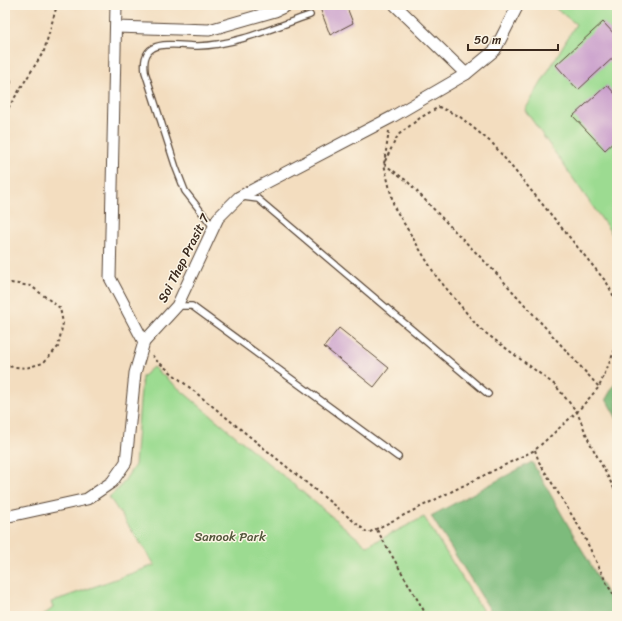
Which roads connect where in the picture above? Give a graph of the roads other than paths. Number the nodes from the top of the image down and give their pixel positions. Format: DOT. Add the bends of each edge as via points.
graph roads {
  1 [pos="116,5"];
  2 [pos="288,5"];
  3 [pos="396,5"];
  4 [pos="518,5"];
  5 [pos="310,15"];
  6 [pos="116,27"];
  7 [pos="466,74"];
  8 [pos="239,196"];
  9 [pos="214,228"];
  10 [pos="177,306"];
  11 [pos="144,342"];
  12 [pos="488,394"];
  13 [pos="398,457"];
  14 [pos="5,517"];
  1 -- 6 [label="street"];
  2 -- 6 [label="street" via="209,30"];
  3 -- 7 [label="street"];
  4 -- 7 [label="street, Soi Thep Prasit 7" via="495,50"];
  5 -- 9 [label="lane" via="228,43 200,46 160,45 147,54 145,72 176,168 185,191"];
  6 -- 11 [label="street" via="110,278"];
  7 -- 8 [label="street, Soi Thep Prasit 7" via="392,117"];
  8 -- 9 [label="street, Soi Thep Prasit 7" via="218,218"];
  8 -- 12 [label="lane" via="258,199"];
  9 -- 10 [label="street, Soi Thep Prasit 7"];
  10 -- 11 [label="street, Soi Thep Prasit 7"];
  10 -- 13 [label="lane" via="192,306"];
  11 -- 14 [label="street, Soi Thep Prasit 7" via="135,373 126,462 112,482 87,499"];
}
